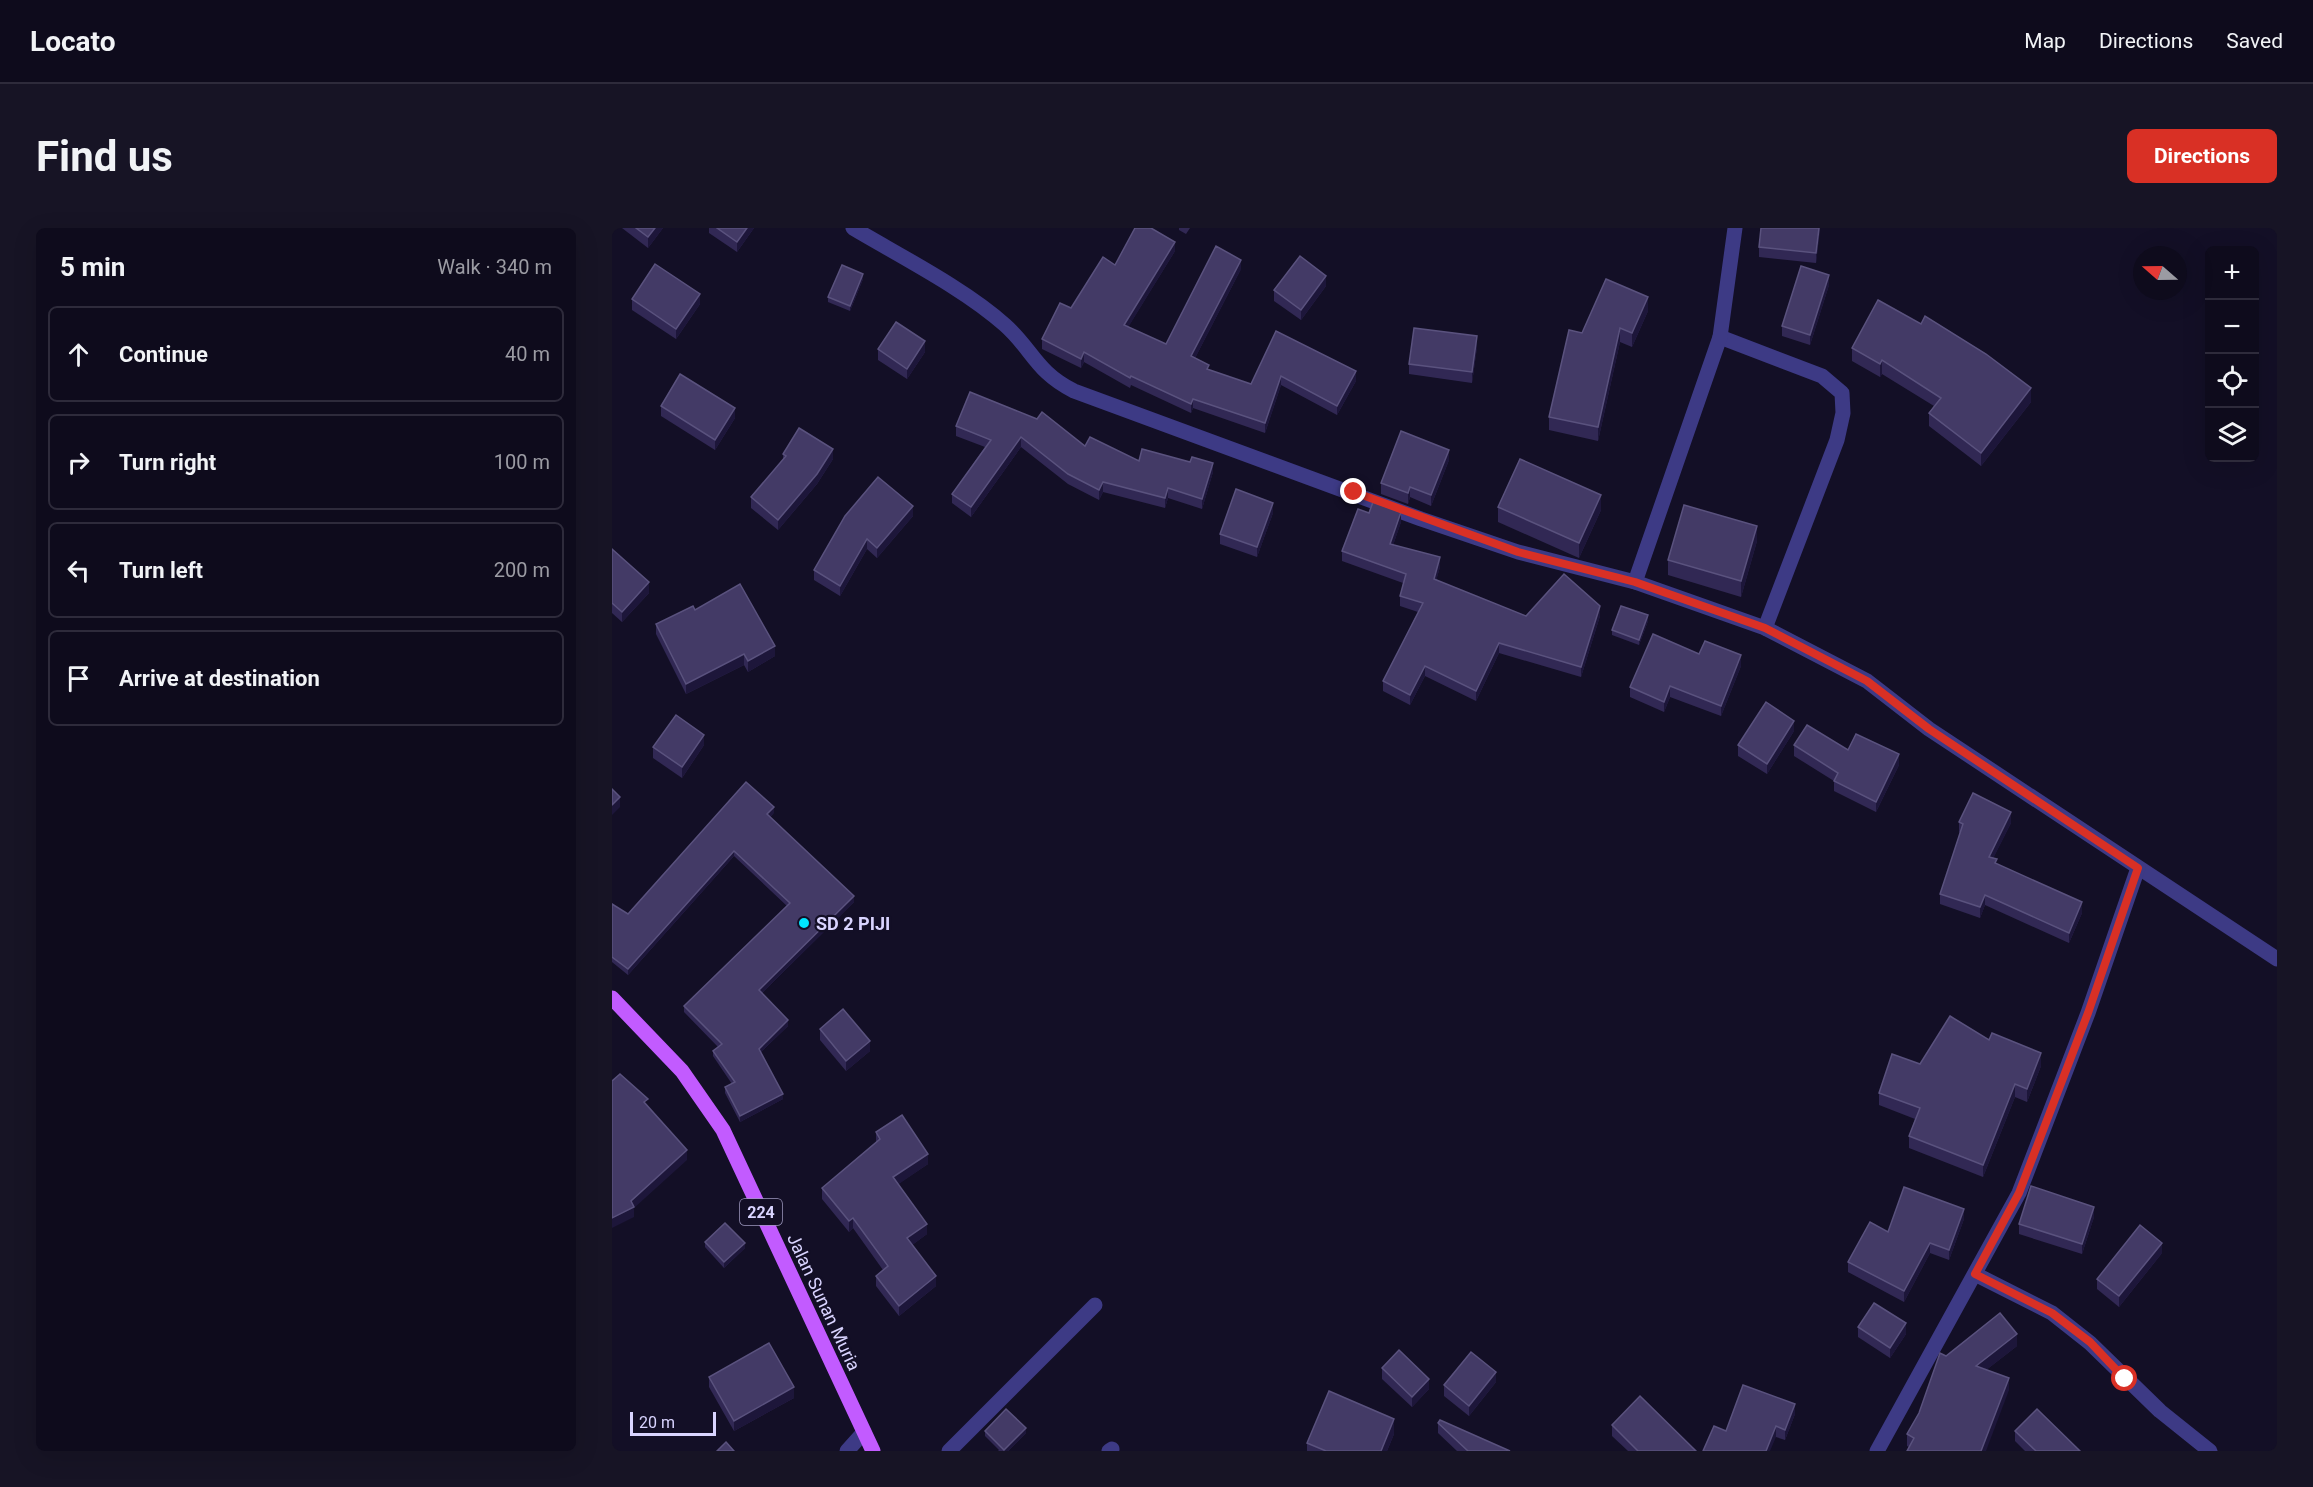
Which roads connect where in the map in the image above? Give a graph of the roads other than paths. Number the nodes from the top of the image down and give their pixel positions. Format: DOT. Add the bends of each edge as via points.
graph roads {
  1 [pos="853,228"];
  2 [pos="1735,228"];
  3 [pos="1720,337"];
  4 [pos="1635,582"];
  5 [pos="1765,628"];
  6 [pos="2138,868"];
  7 [pos="2277,959"];
  8 [pos="612,998"];
  9 [pos="1975,1274"];
  10 [pos="1095,1305"];
  11 [pos="864,1432"];
  12 [pos="847,1451"];
  13 [pos="873,1451"];
  14 [pos="949,1451"];
  15 [pos="1877,1451"];
  16 [pos="2210,1451"];
  1 -- 4 [label="street" via="984,308 1006,325 1050,378 1074,391 1421,519 1518,552"];
  2 -- 3 [label="street"];
  3 -- 4 [label="street"];
  3 -- 5 [label="street" via="1822,376 1842,393 1843,413 1836,440"];
  4 -- 5 [label="street"];
  5 -- 6 [label="street" via="1867,681 1929,729"];
  6 -- 7 [label="street"];
  6 -- 9 [label="street" via="2023,1183"];
  8 -- 11 [label="main road, Jalan Sunan Muria / 224" via="682,1071 723,1130"];
  9 -- 15 [label="street"];
  9 -- 16 [label="street" via="2052,1313 2090,1342 2160,1411"];
  10 -- 14 [label="street"];
  11 -- 12 [label="street"];
  11 -- 13 [label="main road, Jalan Sunan Muria / 224"];
}
